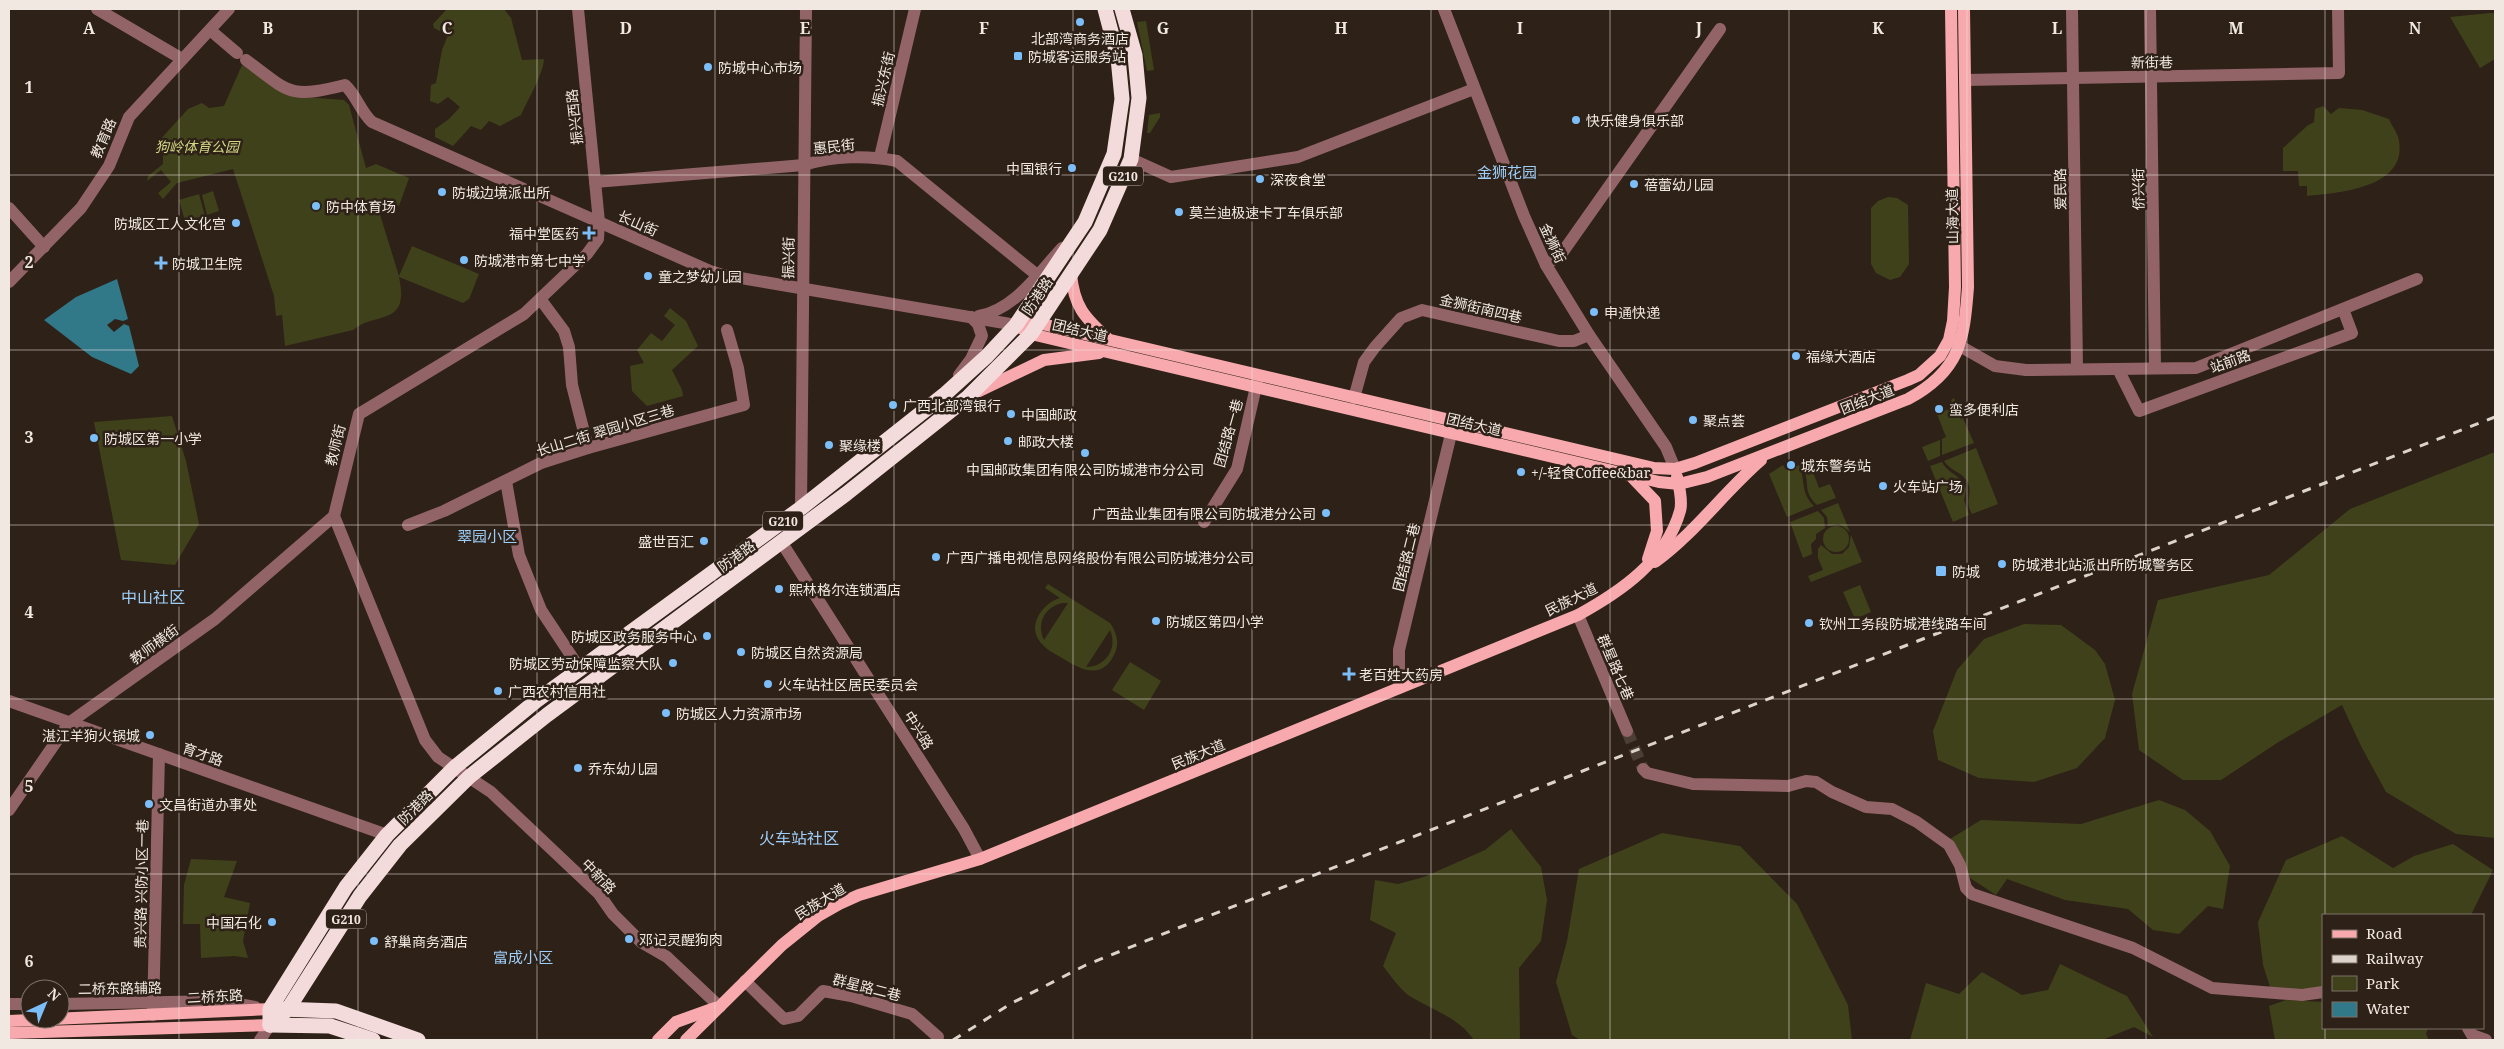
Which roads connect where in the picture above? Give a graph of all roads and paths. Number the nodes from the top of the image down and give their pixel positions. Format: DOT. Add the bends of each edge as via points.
graph roads {
  1 [pos="97,9"];
  2 [pos="229,9"];
  3 [pos="578,9"];
  4 [pos="806,9"];
  5 [pos="915,9"];
  6 [pos="1104,9"];
  7 [pos="1122,9"];
  8 [pos="1444,9"];
  9 [pos="1952,9"];
  10 [pos="1964,9"];
  11 [pos="2072,9"];
  12 [pos="2150,9"];
  13 [pos="2338,9"];
  14 [pos="210,30"];
  15 [pos="1720,30"];
  16 [pos="182,59"];
  17 [pos="2151,77"];
  18 [pos="2073,78"];
  19 [pos="1965,80"];
  20 [pos="1474,89"];
  21 [pos="880,157"];
  22 [pos="1131,159"];
  23 [pos="804,165"];
  24 [pos="595,182"];
  25 [pos="9,208"];
  26 [pos="599,222"];
  27 [pos="1085,222"];
  28 [pos="44,247"];
  29 [pos="1546,265"];
  30 [pos="1071,274"];
  31 [pos="1037,275"];
  32 [pos="2417,279"];
  33 [pos="9,282"];
  34 [pos="803,289"];
  35 [pos="541,300"];
  36 [pos="2342,309"];
  37 [pos="972,317"];
  38 [pos="1016,325"];
  39 [pos="1035,329"];
  40 [pos="727,330"];
  41 [pos="1588,335"];
  42 [pos="1955,343"];
  43 [pos="1107,346"];
  44 [pos="2155,368"];
  45 [pos="2118,369"];
  46 [pos="2077,370"];
  47 [pos="1258,381"];
  48 [pos="1902,383"];
  49 [pos="944,395"];
  50 [pos="968,397"];
  51 [pos="1354,398"];
  52 [pos="1908,399"];
  53 [pos="1451,434"];
  54 [pos="588,448"];
  55 [pos="1769,453"];
  56 [pos="1675,469"];
  57 [pos="1630,476"];
  58 [pos="506,482"];
  59 [pos="1679,484"];
  60 [pos="801,508"];
  61 [pos="334,516"];
  62 [pos="1204,522"];
  63 [pos="408,525"];
  64 [pos="782,543"];
  65 [pos="1645,569"];
  66 [pos="1578,616"];
  67 [pos="580,669"];
  68 [pos="1399,688"];
  69 [pos="9,701"];
  70 [pos="69,723"];
  71 [pos="1627,731"];
  72 [pos="159,754"];
  73 [pos="455,767"];
  74 [pos="1643,769"];
  75 [pos="469,777"];
  76 [pos="9,810"];
  77 [pos="387,835"];
  78 [pos="980,859"];
  79 [pos="746,981"];
  80 [pos="2322,992"];
  81 [pos="70,1005"];
  82 [pos="720,1006"];
  83 [pos="153,1009"];
  84 [pos="270,1009"];
  85 [pos="288,1009"];
  86 [pos="9,1021"];
  87 [pos="270,1025"];
  88 [pos="2469,1029"];
  89 [pos="9,1034"];
  90 [pos="938,1037"];
  91 [pos="260,1040"];
  92 [pos="373,1040"];
  93 [pos="418,1040"];
  94 [pos="658,1040"];
  95 [pos="686,1040"];
  96 [pos="2486,1040"];
  1 -- 16 [label="street"];
  2 -- 14 [label="street, 教育路"];
  3 -- 24 [label="street, 振兴西路"];
  4 -- 23 [label="street, 振兴街"];
  5 -- 21 [label="street, 振兴东街"];
  6 -- 27 [label="highway, 防港路 / G210" via="1118,58 1122,100 1114,154"];
  7 -- 22 [label="highway, 防港路 / G210" via="1135,55 1139,98"];
  8 -- 20 [label="street, 金狮街"];
  9 -- 42 [label="main road, 山海大道"];
  10 -- 19 [label="main road, 山海大道"];
  11 -- 18 [label="street, 爱民路"];
  12 -- 17 [label="street, 侨兴街"];
  13 -- 17 [label="street, 新街巷" via="2339,73"];
  14 -- 16 [label="street, 教育路"];
  14 -- 26 [label="street, 长山街" via="292,92 312,93 345,85 354,92 364,115 372,122"];
  15 -- 29 [label="street" via="1562,252"];
  16 -- 28 [label="street, 教育路" via="129,117 109,166 81,208"];
  17 -- 18 [label="street, 新街巷"];
  17 -- 44 [label="street, 侨兴街"];
  18 -- 19 [label="street, 新街巷"];
  18 -- 46 [label="street, 爱民路"];
  19 -- 42 [label="main road, 山海大道" via="1968,287 1965,322"];
  20 -- 22 [label="street" via="1298,157 1171,177"];
  20 -- 29 [label="street, 金狮街"];
  21 -- 23 [label="street, 惠民街" via="821,160"];
  21 -- 31 [label="street, 惠民街" via="897,161"];
  22 -- 30 [label="highway, 防港路 / G210" via="1100,230"];
  23 -- 24 [label="street, 惠民街"];
  23 -- 34 [label="street, 振兴街"];
  24 -- 26 [label="street, 振兴西路"];
  25 -- 28 [label="street"];
  26 -- 34 [label="street, 长山街" via="710,271"];
  26 -- 35 [label="street, 教师街" via="598,239 587,254"];
  27 -- 31 [label="street"];
  27 -- 38 [label="highway, 防港路 / G210"];
  28 -- 33 [label="street, 教育路"];
  29 -- 41 [label="street, 金狮街"];
  30 -- 39 [label="highway, 防港路 / G210"];
  30 -- 43 [label="main road" via="1072,294 1078,308"];
  31 -- 37 [label="street" via="1018,296 994,313"];
  32 -- 36 [label="street, 站前路"];
  34 -- 37 [label="street, 长山街"];
  34 -- 60 [label="street, 振兴街"];
  35 -- 54 [label="street" via="564,331 569,346 572,385"];
  35 -- 61 [label="street, 教师街" via="524,314 359,414"];
  36 -- 44 [label="street, 站前路" via="2196,368"];
  36 -- 45 [label="street, 站前路" via="2352,333 2138,410"];
  37 -- 38 [label="street, 长山街"];
  37 -- 49 [label="street" via="982,336 971,359"];
  38 -- 39 [label="main road, 团结大道"];
  38 -- 49 [label="highway, 防港路 / G210"];
  39 -- 43 [label="main road, 团结大道"];
  39 -- 50 [label="highway, 防港路 / G210"];
  40 -- 54 [label="street, 长山二街 翠园小区三巷" via="744,405"];
  41 -- 51 [label="street, 金狮街南四巷" via="1574,341 1559,341 1422,310 1401,318 1375,347 1364,362"];
  41 -- 56 [label="street, 金狮街" via="1666,447"];
  42 -- 46 [label="street, 站前路" via="1996,366 2026,370"];
  42 -- 48 [label="main road, 山海大道" via="1920,375"];
  42 -- 52 [label="main road, 山海大道" via="1944,372"];
  43 -- 47 [label="main road, 团结大道"];
  43 -- 50 [label="main road" via="1044,360"];
  44 -- 45 [label="street, 站前路"];
  45 -- 46 [label="street, 站前路"];
  47 -- 51 [label="main road, 团结大道"];
  47 -- 53 [label="main road, 团结大道"];
  47 -- 62 [label="street, 团结路一巷" via="1237,468"];
  48 -- 56 [label="main road, 团结大道"];
  49 -- 60 [label="highway, 防港路 / G210"];
  50 -- 64 [label="highway, 防港路 / G210"];
  51 -- 56 [label="main road, 团结大道" via="1654,468"];
  52 -- 55 [label="main road, 团结大道"];
  53 -- 57 [label="main road, 团结大道"];
  53 -- 68 [label="street, 团结路二巷" via="1399,650"];
  54 -- 58 [label="street, 长山二街 翠园小区三巷" via="541,463"];
  55 -- 59 [label="main road, 团结大道" via="1707,477"];
  55 -- 65 [label="main road" via="1718,501 1679,545"];
  56 -- 59 [label="main road, 民族大道"];
  57 -- 59 [label="main road, 团结大道"];
  57 -- 65 [label="main road" via="1656,501 1657,531"];
  58 -- 63 [label="street, 长山二街 翠园小区三巷"];
  58 -- 67 [label="street" via="519,556 541,610"];
  59 -- 65 [label="main road, 民族大道" via="1680,510 1667,539"];
  60 -- 67 [label="highway, 防港路 / G210"];
  61 -- 70 [label="street, 教师横街" via="214,619"];
  61 -- 73 [label="street" via="425,740 438,756"];
  64 -- 75 [label="highway, 防港路 / G210" via="547,715"];
  64 -- 78 [label="street, 中兴路"];
  65 -- 66 [label="main road, 民族大道" via="1629,584"];
  66 -- 68 [label="main road, 民族大道"];
  66 -- 71 [label="street, 群星路七巷"];
  67 -- 73 [label="highway, 防港路 / G210"];
  68 -- 78 [label="main road, 民族大道"];
  69 -- 70 [label="street, 育才路"];
  70 -- 72 [label="street, 育才路"];
  70 -- 76 [label="street, 教师横街"];
  72 -- 77 [label="street, 育才路"];
  72 -- 83 [label="street, 贵兴路 兴防小区一巷"];
  73 -- 75 [label="street, 中新路"];
  73 -- 77 [label="highway, 防港路 / G210"];
  74 -- 80 [label="street" via="1647,773 1693,784 1788,786 1816,782 1866,807 1892,809 1925,827 1949,845 1960,865 1966,888 1972,894 2133,948 2212,988 2302,995"];
  75 -- 82 [label="street, 中新路" via="491,792 599,894 613,914 642,942 667,957"];
  75 -- 85 [label="highway, 防港路 / G210" via="394,853 360,896"];
  77 -- 84 [label="highway, 防港路 / G210" via="346,887"];
  78 -- 79 [label="main road, 民族大道" via="839,904 801,928"];
  79 -- 82 [label="main road, 民族大道"];
  79 -- 90 [label="street, 群星路二巷" via="784,1019 798,1016 823,991 912,1014"];
  81 -- 83 [label="street, 二桥东路辅路"];
  82 -- 94 [label="main road" via="676,1022"];
  82 -- 95 [label="main road, 民族大道"];
  83 -- 84 [label="main road, 二桥东路"];
  83 -- 86 [label="main road, 二桥东路"];
  84 -- 85 [label="highway, 二桥东路"];
  84 -- 87 [label="highway"];
  85 -- 87 [label="highway, 防港路 / G210"];
  85 -- 93 [label="highway, 二桥东路" via="336,1011"];
  87 -- 89 [label="main road"];
  87 -- 91 [label="street, 防港路"];
  87 -- 92 [label="highway" via="330,1026"];
  88 -- 96 [label="street" via="2472,1035"];
}
